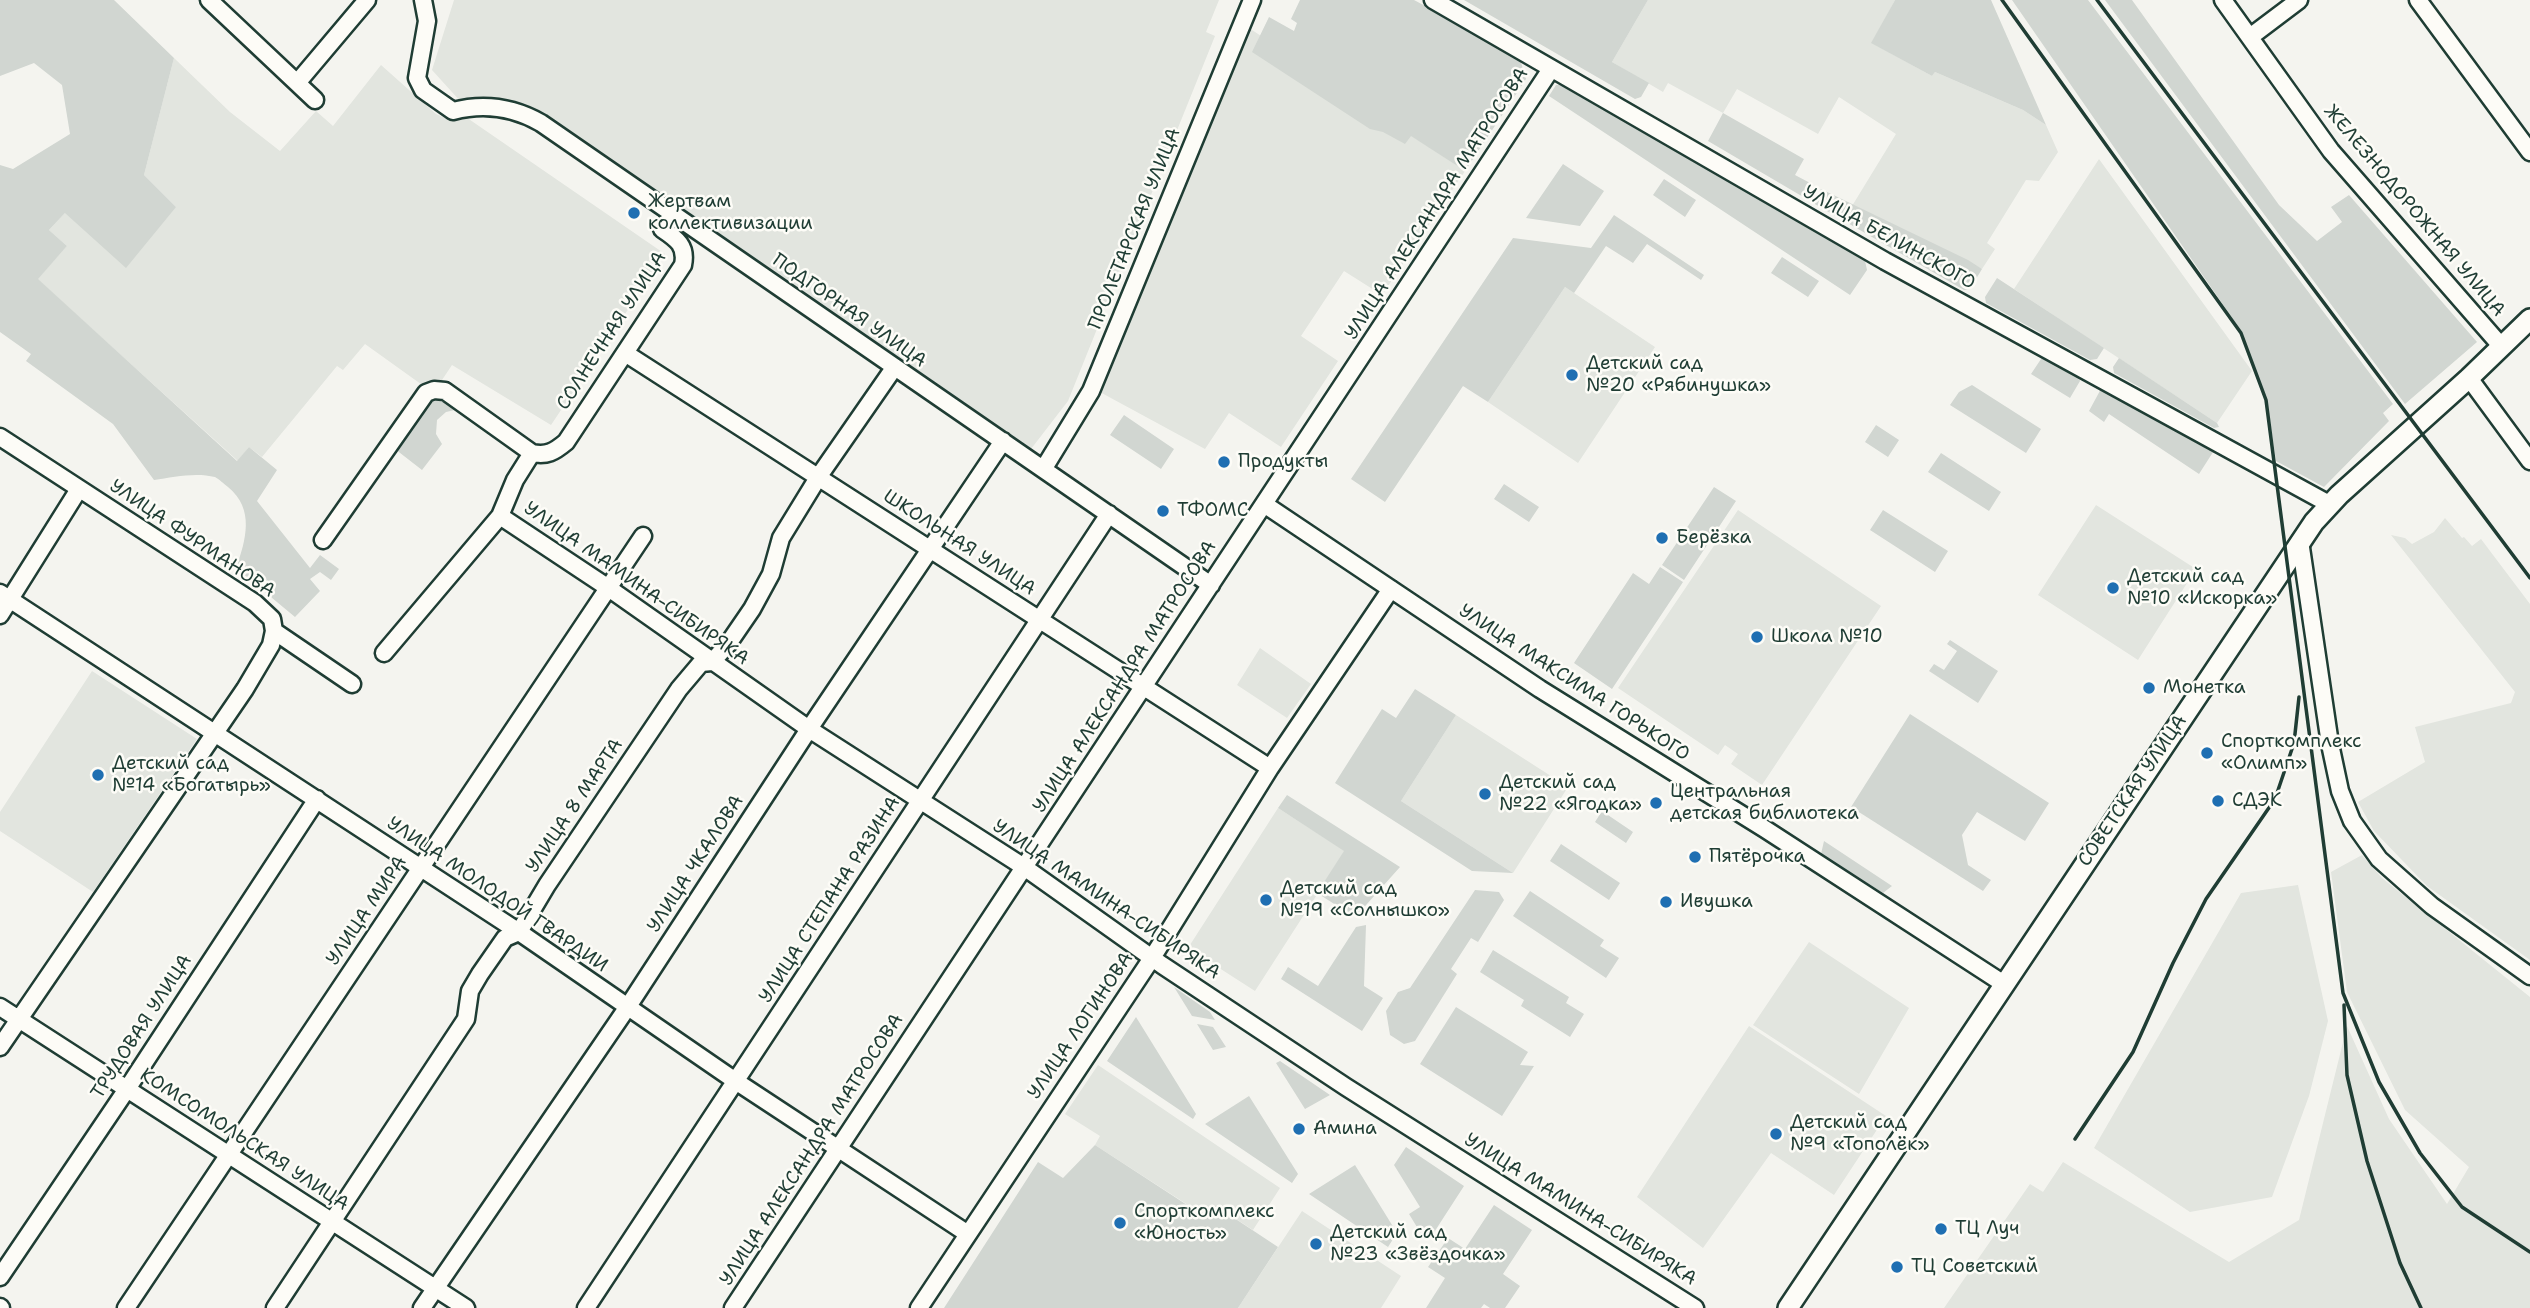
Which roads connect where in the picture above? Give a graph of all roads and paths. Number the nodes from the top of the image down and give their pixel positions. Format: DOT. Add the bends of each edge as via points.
graph roads {
  1 [pos="209,0"];
  2 [pos="368,0"];
  3 [pos="423,0"];
  4 [pos="1252,0"];
  5 [pos="1433,0"];
  6 [pos="2223,0"];
  7 [pos="2300,0"];
  8 [pos="2418,0"];
  9 [pos="2250,37"];
  10 [pos="1551,69"];
  11 [pos="297,83"];
  12 [pos="315,100"];
  13 [pos="2530,152"];
  14 [pos="673,215"];
  15 [pos="2530,319"];
  16 [pos="2502,347"];
  17 [pos="625,353"];
  18 [pos="894,368"];
  19 [pos="2469,378"];
  20 [pos="0,437"];
  21 [pos="1003,441"];
  22 [pos="532,453"];
  23 [pos="2530,461"];
  24 [pos="1044,468"];
  25 [pos="819,476"];
  26 [pos="79,489"];
  27 [pos="1264,504"];
  28 [pos="2329,504"];
  29 [pos="1109,514"];
  30 [pos="500,516"];
  31 [pos="643,536"];
  32 [pos="323,540"];
  33 [pos="2300,541"];
  34 [pos="930,549"];
  35 [pos="1211,585"];
  36 [pos="607,587"];
  37 [pos="1391,589"];
  38 [pos="5,596"];
  39 [pos="0,615"];
  40 [pos="1038,620"];
  41 [pos="274,631"];
  42 [pos="384,653"];
  43 [pos="712,662"];
  44 [pos="352,684"];
  45 [pos="1143,685"];
  46 [pos="808,729"];
  47 [pos="214,731"];
  48 [pos="1270,768"];
  49 [pos="317,800"];
  50 [pos="919,802"];
  51 [pos="1024,867"];
  52 [pos="420,869"];
  53 [pos="519,932"];
  54 [pos="1152,958"];
  55 [pos="2530,976"];
  56 [pos="2004,984"];
  57 [pos="0,1007"];
  58 [pos="627,1008"];
  59 [pos="19,1019"];
  60 [pos="0,1047"];
  61 [pos="737,1082"];
  62 [pos="127,1089"];
  63 [pos="839,1148"];
  64 [pos="229,1155"];
  65 [pos="331,1222"];
  66 [pos="968,1234"];
  67 [pos="0,1277"];
  68 [pos="435,1288"];
  69 [pos="126,1308"];
  70 [pos="275,1308"];
  71 [pos="422,1308"];
  72 [pos="466,1308"];
  73 [pos="586,1308"];
  74 [pos="733,1308"];
  75 [pos="919,1308"];
  76 [pos="1695,1308"];
  77 [pos="1788,1308"];
  1 -- 11 [label="street"];
  2 -- 11 [label="street"];
  3 -- 14 [label="street, ПОДГОРНАЯ УЛИЦА" via="427,21 417,78 424,90 453,111 496,107 528,116"];
  4 -- 24 [label="street, ПРОЛЕТАРСКАЯ УЛИЦА" via="1091,391"];
  5 -- 10 [label="street, УЛИЦА БЕЛИНСКОГО"];
  6 -- 9 [label="street, ЖЕЛЕЗНОДОРОЖНАЯ УЛИЦА"];
  7 -- 9 [label="street"];
  8 -- 13 [label="street"];
  9 -- 16 [label="street, ЖЕЛЕЗНОДОРОЖНАЯ УЛИЦА" via="2331,150"];
  10 -- 27 [label="street, УЛИЦА АЛЕКСАНДРА МАТРОСОВА"];
  10 -- 28 [label="street, УЛИЦА БЕЛИНСКОГО" via="1885,261"];
  11 -- 12 [label="street"];
  14 -- 17 [label="street, СОЛНЕЧНАЯ УЛИЦА" via="662,229 683,248 683,265"];
  14 -- 18 [label="street, ПОДГОРНАЯ УЛИЦА"];
  15 -- 16 [label="main road, СОВЕТСКАЯ УЛИЦА"];
  16 -- 19 [label="main road, СОВЕТСКАЯ УЛИЦА"];
  17 -- 22 [label="street, СОЛНЕЧНАЯ УЛИЦА" via="566,442 552,453"];
  17 -- 25 [label="street, ШКОЛЬНАЯ УЛИЦА"];
  18 -- 21 [label="street, ПОДГОРНАЯ УЛИЦА"];
  18 -- 25 [label="street, УЛИЦА 8 МАРТА"];
  19 -- 23 [label="street"];
  19 -- 28 [label="main road, СОВЕТСКАЯ УЛИЦА"];
  20 -- 26 [label="street, УЛИЦА ФУРМАНОВА"];
  21 -- 24 [label="street, ПОДГОРНАЯ УЛИЦА"];
  21 -- 34 [label="street, УЛИЦА ЧКАЛОВА"];
  22 -- 30 [label="street"];
  22 -- 32 [label="street" via="445,391 426,393"];
  24 -- 29 [label="street, ПОДГОРНАЯ УЛИЦА"];
  25 -- 34 [label="street, ШКОЛЬНАЯ УЛИЦА"];
  25 -- 43 [label="street, УЛИЦА 8 МАРТА" via="781,538 771,574 752,609"];
  26 -- 38 [label="street"];
  26 -- 41 [label="street, УЛИЦА ФУРМАНОВА" via="256,603 272,619"];
  27 -- 35 [label="street, УЛИЦА АЛЕКСАНДРА МАТРОСОВА"];
  27 -- 37 [label="street, УЛИЦА МАКСИМА ГОРЬКОГО"];
  28 -- 33 [label="main road, СОВЕТСКАЯ УЛИЦА"];
  29 -- 35 [label="street, ПОДГОРНАЯ УЛИЦА"];
  29 -- 40 [label="street, УЛИЦА СТЕПАНА РАЗИНА"];
  30 -- 36 [label="street, УЛИЦА МАМИНА-СИБИРЯКА"];
  30 -- 42 [label="street"];
  31 -- 36 [label="street, УЛИЦА МИРА"];
  33 -- 55 [label="street" via="2330,744 2352,821 2379,859 2432,906"];
  33 -- 56 [label="main road, СОВЕТСКАЯ УЛИЦА"];
  34 -- 40 [label="street, ШКОЛЬНАЯ УЛИЦА"];
  34 -- 46 [label="street, УЛИЦА ЧКАЛОВА"];
  35 -- 45 [label="street, УЛИЦА АЛЕКСАНДРА МАТРОСОВА"];
  36 -- 43 [label="street, УЛИЦА МАМИНА-СИБИРЯКА"];
  36 -- 52 [label="street, УЛИЦА МИРА"];
  37 -- 48 [label="street, УЛИЦА ЛОГИНОВА"];
  37 -- 56 [label="street, УЛИЦА МАКСИМА ГОРЬКОГО" via="1540,690"];
  38 -- 39 [label="street"];
  38 -- 47 [label="street, УЛИЦА МОЛОДОЙ ГВАРДИИ"];
  40 -- 45 [label="street, ШКОЛЬНАЯ УЛИЦА"];
  40 -- 50 [label="street, УЛИЦА СТЕПАНА РАЗИНА"];
  41 -- 44 [label="street, УЛИЦА ФУРМАНОВА"];
  41 -- 47 [label="street" via="264,659"];
  43 -- 46 [label="street, УЛИЦА МАМИНА-СИБИРЯКА"];
  43 -- 53 [label="street, УЛИЦА 8 МАРТА" via="701,663 679,689"];
  45 -- 48 [label="street, ШКОЛЬНАЯ УЛИЦА"];
  45 -- 51 [label="street, УЛИЦА АЛЕКСАНДРА МАТРОСОВА"];
  46 -- 50 [label="street, УЛИЦА МАМИНА-СИБИРЯКА"];
  46 -- 58 [label="street, УЛИЦА ЧКАЛОВА"];
  47 -- 49 [label="street, УЛИЦА МОЛОДОЙ ГВАРДИИ"];
  47 -- 59 [label="street"];
  48 -- 54 [label="street, УЛИЦА ЛОГИНОВА"];
  49 -- 52 [label="street, УЛИЦА МОЛОДОЙ ГВАРДИИ"];
  49 -- 62 [label="street, ТРУДОВАЯ УЛИЦА"];
  50 -- 51 [label="street, УЛИЦА МАМИНА-СИБИРЯКА"];
  50 -- 61 [label="street, УЛИЦА СТЕПАНА РАЗИНА"];
  51 -- 54 [label="street, УЛИЦА МАМИНА-СИБИРЯКА"];
  51 -- 63 [label="street, УЛИЦА АЛЕКСАНДРА МАТРОСОВА"];
  52 -- 53 [label="street, УЛИЦА МОЛОДОЙ ГВАРДИИ"];
  52 -- 64 [label="street, УЛИЦА МИРА"];
  53 -- 58 [label="street, УЛИЦА МОЛОДОЙ ГВАРДИИ"];
  53 -- 65 [label="street, УЛИЦА 8 МАРТА" via="505,938 480,974 470,991 466,1019"];
  54 -- 66 [label="street, УЛИЦА ЛОГИНОВА"];
  54 -- 76 [label="street, УЛИЦА МАМИНА-СИБИРЯКА"];
  56 -- 77 [label="main road, СОВЕТСКАЯ УЛИЦА"];
  57 -- 59 [label="street, КОМСОМОЛЬСКАЯ УЛИЦА"];
  58 -- 61 [label="street, УЛИЦА МОЛОДОЙ ГВАРДИИ"];
  58 -- 68 [label="street, УЛИЦА ЧКАЛОВА"];
  59 -- 60 [label="street"];
  59 -- 62 [label="street, КОМСОМОЛЬСКАЯ УЛИЦА"];
  61 -- 63 [label="street, УЛИЦА МОЛОДОЙ ГВАРДИИ"];
  61 -- 73 [label="street, УЛИЦА СТЕПАНА РАЗИНА"];
  62 -- 64 [label="street, КОМСОМОЛЬСКАЯ УЛИЦА"];
  62 -- 67 [label="street, ТРУДОВАЯ УЛИЦА"];
  63 -- 66 [label="street, УЛИЦА МОЛОДОЙ ГВАРДИИ"];
  63 -- 74 [label="street, УЛИЦА АЛЕКСАНДРА МАТРОСОВА"];
  64 -- 65 [label="street, КОМСОМОЛЬСКАЯ УЛИЦА"];
  64 -- 69 [label="street, УЛИЦА МИРА"];
  65 -- 68 [label="street, КОМСОМОЛЬСКАЯ УЛИЦА"];
  65 -- 70 [label="street, УЛИЦА 8 МАРТА"];
  66 -- 75 [label="street, УЛИЦА ЛОГИНОВА"];
  68 -- 71 [label="street, УЛИЦА ЧКАЛОВА"];
  68 -- 72 [label="street, КОМСОМОЛЬСКАЯ УЛИЦА"];
}
